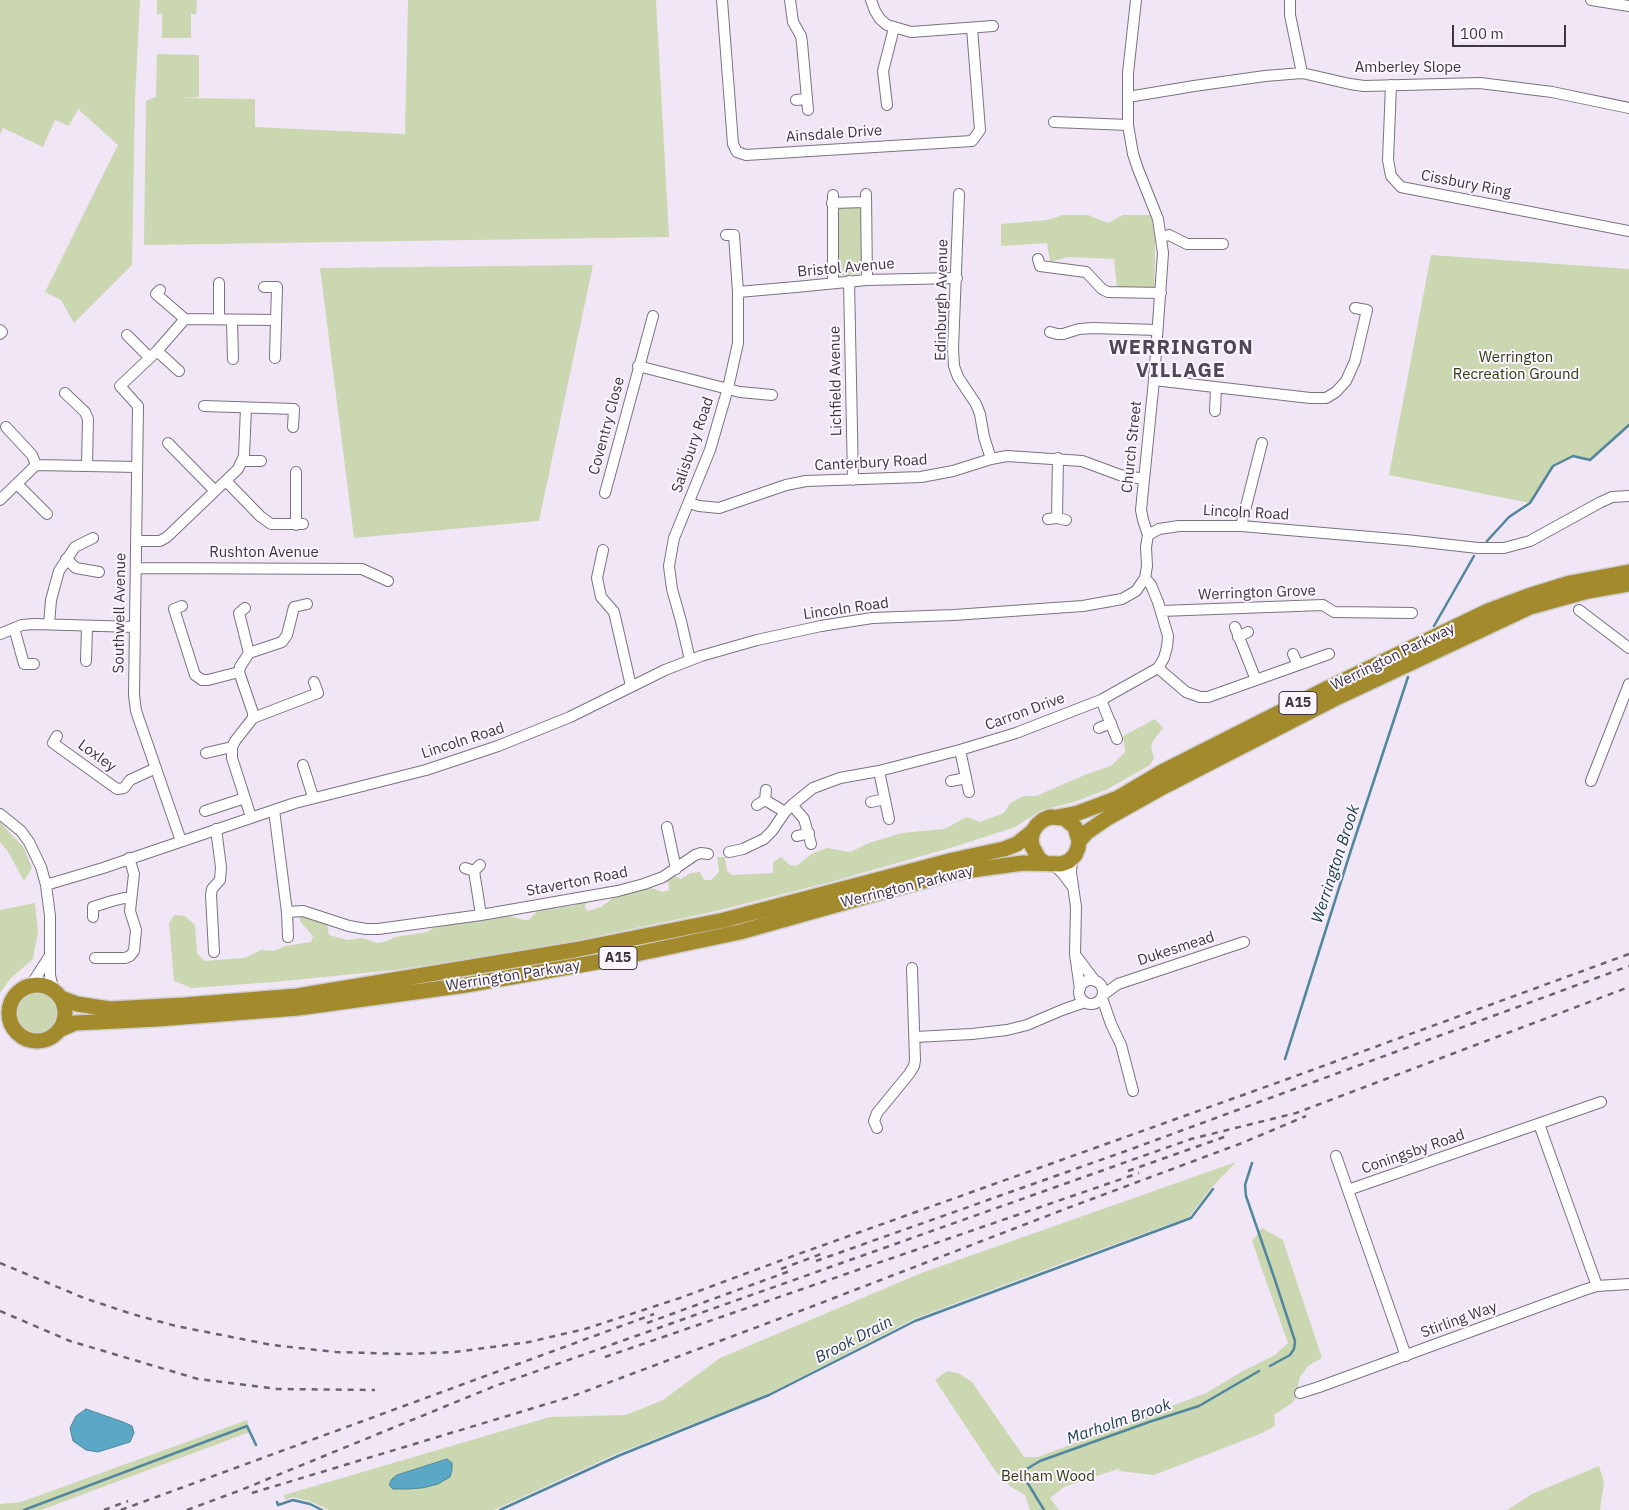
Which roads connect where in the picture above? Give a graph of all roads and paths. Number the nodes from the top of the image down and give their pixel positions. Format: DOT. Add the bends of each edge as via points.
graph roads {
  1 [pos="722,0"];
  2 [pos="790,0"];
  3 [pos="871,0"];
  4 [pos="1136,0"];
  5 [pos="1290,0"];
  6 [pos="1591,0"];
  7 [pos="1629,6"];
  8 [pos="994,26"];
  9 [pos="894,28"];
  10 [pos="972,28"];
  11 [pos="1302,73"];
  12 [pos="1391,85"];
  13 [pos="1128,97"];
  14 [pos="804,103"];
  15 [pos="887,105"];
  16 [pos="1629,108"];
  17 [pos="1054,122"];
  18 [pos="1128,125"];
  19 [pos="959,194"];
  20 [pos="1629,231"];
  21 [pos="734,235"];
  22 [pos="1161,237"];
  23 [pos="1223,244"];
  24 [pos="1036,264"];
  25 [pos="956,278"];
  26 [pos="867,280"];
  27 [pos="849,281"];
  28 [pos="219,283"];
  29 [pos="833,283"];
  30 [pos="264,287"];
  31 [pos="160,290"];
  32 [pos="738,292"];
  33 [pos="1161,293"];
  34 [pos="1356,308"];
  35 [pos="653,316"];
  36 [pos="185,319"];
  37 [pos="219,319"];
  38 [pos="232,320"];
  39 [pos="276,320"];
  40 [pos="1157,330"];
  41 [pos="1050,332"];
  42 [pos="126,335"];
  43 [pos="153,354"];
  44 [pos="275,358"];
  45 [pos="233,359"];
  46 [pos="638,366"];
  47 [pos="179,372"];
  48 [pos="1154,380"];
  49 [pos="728,388"];
  50 [pos="1216,388"];
  51 [pos="65,393"];
  52 [pos="772,394"];
  53 [pos="204,406"];
  54 [pos="246,408"];
  55 [pos="1215,411"];
  56 [pos="6,427"];
  57 [pos="293,427"];
  58 [pos="168,443"];
  59 [pos="1262,443"];
  60 [pos="1058,458"];
  61 [pos="992,459"];
  62 [pos="243,461"];
  63 [pos="261,461"];
  64 [pos="36,465"];
  65 [pos="88,465"];
  66 [pos="137,467"];
  67 [pos="296,472"];
  68 [pos="1144,479"];
  69 [pos="853,480"];
  70 [pos="226,481"];
  71 [pos="18,484"];
  72 [pos="214,491"];
  73 [pos="605,493"];
  74 [pos="1629,496"];
  75 [pos="0,500"];
  76 [pos="689,502"];
  77 [pos="47,514"];
  78 [pos="1057,519"];
  79 [pos="1241,526"];
  80 [pos="1148,535"];
  81 [pos="93,538"];
  82 [pos="137,541"];
  83 [pos="604,550"];
  84 [pos="66,559"];
  85 [pos="136,568"];
  86 [pos="99,571"];
  87 [pos="1145,578"];
  88 [pos="1627,578"];
  89 [pos="388,581"];
  90 [pos="1607,582"];
  91 [pos="307,604"];
  92 [pos="182,606"];
  93 [pos="244,608"];
  94 [pos="1579,610"];
  95 [pos="1161,611"];
  96 [pos="1412,613"];
  97 [pos="49,624"];
  98 [pos="87,626"];
  99 [pos="136,627"];
  100 [pos="14,628"];
  101 [pos="1248,632"];
  102 [pos="0,634"];
  103 [pos="1629,648"];
  104 [pos="249,653"];
  105 [pos="1293,654"];
  106 [pos="1329,654"];
  107 [pos="690,660"];
  108 [pos="86,661"];
  109 [pos="34,664"];
  110 [pos="1298,665"];
  111 [pos="1158,668"];
  112 [pos="239,672"];
  113 [pos="1256,680"];
  114 [pos="314,682"];
  115 [pos="1629,684"];
  116 [pos="631,686"];
  117 [pos="1101,700"];
  118 [pos="253,718"];
  119 [pos="1111,723"];
  120 [pos="1099,728"];
  121 [pos="57,736"];
  122 [pos="1117,739"];
  123 [pos="232,748"];
  124 [pos="960,750"];
  125 [pos="206,753"];
  126 [pos="304,765"];
  127 [pos="156,768"];
  128 [pos="879,771"];
  129 [pos="966,778"];
  130 [pos="951,781"];
  131 [pos="1591,781"];
  132 [pos="969,792"];
  133 [pos="313,797"];
  134 [pos="245,798"];
  135 [pos="763,798"];
  136 [pos="885,799"];
  137 [pos="871,802"];
  138 [pos="788,809"];
  139 [pos="274,810"];
  140 [pos="205,811"];
  141 [pos="0,814"];
  142 [pos="251,817"];
  143 [pos="1058,817"];
  144 [pos="889,819"];
  145 [pos="667,827"];
  146 [pos="216,828"];
  147 [pos="1033,831"];
  148 [pos="809,833"];
  149 [pos="797,836"];
  150 [pos="181,841"];
  151 [pos="1080,841"];
  152 [pos="812,844"];
  153 [pos="729,852"];
  154 [pos="708,854"];
  155 [pos="129,858"];
  156 [pos="1072,858"];
  157 [pos="1050,864"];
  158 [pos="473,868"];
  159 [pos="676,869"];
  160 [pos="46,885"];
  161 [pos="1074,889"];
  162 [pos="131,899"];
  163 [pos="287,912"];
  164 [pos="481,915"];
  165 [pos="93,917"];
  166 [pos="288,938"];
  167 [pos="1244,942"];
  168 [pos="214,952"];
  169 [pos="1075,954"];
  170 [pos="49,956"];
  171 [pos="96,958"];
  172 [pos="912,968"];
  173 [pos="1097,982"];
  174 [pos="1118,984"];
  175 [pos="31,985"];
  176 [pos="57,993"];
  177 [pos="1102,997"];
  178 [pos="1084,998"];
  179 [pos="184,1011"];
  180 [pos="5,1013"];
  181 [pos="157,1013"];
  182 [pos="1111,1024"];
  183 [pos="61,1029"];
  184 [pos="0,1033"];
  185 [pos="17,1033"];
  186 [pos="914,1037"];
  187 [pos="1133,1091"];
  188 [pos="1601,1102"];
  189 [pos="1539,1124"];
  190 [pos="876,1128"];
  191 [pos="1336,1156"];
  192 [pos="1348,1190"];
  193 [pos="1629,1284"];
  194 [pos="1597,1286"];
  195 [pos="1406,1356"];
  196 [pos="1300,1393"];
  1 -- 10 [label="street, Ainsdale Drive" via="733,144 737,152 746,155 972,141 980,130"];
  2 -- 14 [label="street" via="793,22 802,43"];
  3 -- 9 [label="street" via="880,19"];
  4 -- 13 [label="street, Church Street"];
  5 -- 11 [label="street"];
  6 -- 7 [label="street"];
  8 -- 10 [label="street"];
  9 -- 10 [label="street" via="911,32"];
  9 -- 15 [label="street" via="883,71"];
  11 -- 12 [label="street, Amberley Slope" via="1350,84"];
  11 -- 13 [label="street, Amberley Slope" via="1203,84"];
  12 -- 16 [label="street, Amberley Slope" via="1480,83 1552,92"];
  12 -- 20 [label="street, Cissbury Ring" via="1388,160 1391,176 1401,187"];
  13 -- 18 [label="street, Church Street"];
  17 -- 18 [label="street"];
  18 -- 22 [label="street, Church Street" via="1136,163 1158,219"];
  19 -- 25 [label="street, Edinburgh Avenue"];
  21 -- 32 [label="street, Salisbury Road"];
  22 -- 23 [label="street" via="1169,236 1187,244"];
  22 -- 33 [label="street, Church Street"];
  24 -- 33 [label="street" via="1086,272 1108,292"];
  25 -- 26 [label="street, Bristol Avenue"];
  25 -- 61 [label="street, Edinburgh Avenue" via="954,366 976,404"];
  26 -- 27 [label="street, Bristol Avenue"];
  26 -- 29 [label="street" via="866,198 832,199"];
  27 -- 29 [label="street, Bristol Avenue"];
  27 -- 69 [label="street, Lichfield Avenue"];
  28 -- 37 [label="street"];
  29 -- 32 [label="street, Bristol Avenue"];
  30 -- 39 [label="street" via="278,287"];
  31 -- 36 [label="street" via="156,294"];
  32 -- 49 [label="street, Salisbury Road" via="738,343"];
  33 -- 40 [label="street, Church Street"];
  34 -- 50 [label="street" via="1367,310 1355,361 1346,381 1326,398"];
  35 -- 46 [label="street, Coventry Close"];
  36 -- 37 [label="street"];
  36 -- 43 [label="street"];
  37 -- 38 [label="street"];
  38 -- 39 [label="street"];
  38 -- 45 [label="street"];
  39 -- 44 [label="street"];
  40 -- 41 [label="street" via="1093,328 1063,334"];
  40 -- 48 [label="street, Church Street"];
  42 -- 43 [label="street"];
  43 -- 47 [label="street"];
  43 -- 66 [label="street, Southwell Avenue" via="120,386 138,406"];
  46 -- 49 [label="street, Coventry Close"];
  46 -- 73 [label="street, Coventry Close"];
  48 -- 50 [label="street"];
  48 -- 68 [label="street, Church Street"];
  49 -- 52 [label="street, Coventry Close"];
  49 -- 76 [label="street, Salisbury Road" via="710,450"];
  50 -- 55 [label="street"];
  51 -- 65 [label="street" via="88,419"];
  53 -- 54 [label="street"];
  54 -- 57 [label="street" via="294,409"];
  54 -- 62 [label="street"];
  56 -- 64 [label="street" via="32,455"];
  58 -- 72 [label="street"];
  59 -- 79 [label="street" via="1253,459"];
  60 -- 61 [label="street, Canterbury Road" via="1007,456"];
  60 -- 68 [label="street, Canterbury Road" via="1082,461 1120,475"];
  60 -- 78 [label="street"];
  61 -- 69 [label="street, Canterbury Road" via="921,477"];
  62 -- 63 [label="street"];
  62 -- 70 [label="street"];
  64 -- 65 [label="street"];
  64 -- 71 [label="street"];
  65 -- 66 [label="street"];
  66 -- 82 [label="street, Southwell Avenue"];
  67 -- 70 [label="street" via="299,524 271,524"];
  68 -- 80 [label="street, Church Street" via="1142,515"];
  69 -- 76 [label="street, Canterbury Road" via="806,481 718,508"];
  70 -- 72 [label="street"];
  71 -- 75 [label="street"];
  71 -- 77 [label="street"];
  72 -- 82 [label="street" via="167,537 160,541"];
  74 -- 79 [label="street, Lincoln Road" via="1598,503 1530,541 1504,548"];
  76 -- 107 [label="street, Salisbury Road" via="674,538 669,566"];
  79 -- 80 [label="street, Lincoln Road" via="1179,526 1159,529"];
  80 -- 87 [label="street"];
  81 -- 84 [label="street" via="75,548"];
  82 -- 85 [label="street, Southwell Avenue"];
  83 -- 116 [label="street" via="597,578 601,597 614,612"];
  84 -- 86 [label="street" via="76,568"];
  84 -- 97 [label="street" via="54,584"];
  85 -- 89 [label="street, Rushton Avenue" via="362,569"];
  85 -- 99 [label="street, Southwell Avenue"];
  87 -- 95 [label="street"];
  87 -- 107 [label="street, Lincoln Road" via="1129,596 1099,604 1046,610 872,618 757,640"];
  88 -- 90 [label="highway, Werrington Parkway / A15"];
  90 -- 143 [label="highway, Werrington Parkway / A15" via="1570,583 1488,611 1162,772 1118,798"];
  90 -- 151 [label="highway, Werrington Parkway / A15" via="1588,591 1530,607 1332,700 1163,787 1106,819"];
  91 -- 104 [label="street" via="294,607 282,642"];
  92 -- 112 [label="street" via="174,610 195,674 202,680 208,680"];
  93 -- 104 [label="street" via="238,613"];
  94 -- 103 [label="street"];
  95 -- 96 [label="street, Werrington Grove" via="1323,605 1334,612"];
  95 -- 111 [label="street" via="1168,636 1164,658"];
  97 -- 98 [label="street"];
  97 -- 100 [label="street"];
  98 -- 99 [label="street"];
  98 -- 108 [label="street"];
  99 -- 127 [label="street, Southwell Avenue" via="136,712"];
  100 -- 102 [label="street"];
  100 -- 109 [label="street" via="24,664"];
  101 -- 113 [label="street" via="1236,632"];
  104 -- 112 [label="street"];
  105 -- 110 [label="street"];
  106 -- 110 [label="street"];
  107 -- 116 [label="street, Lincoln Road"];
  110 -- 113 [label="street"];
  111 -- 113 [label="street" via="1186,692 1200,697"];
  111 -- 117 [label="street, Carron Drive"];
  112 -- 118 [label="street"];
  114 -- 118 [label="street" via="318,694"];
  115 -- 131 [label="street"];
  116 -- 133 [label="street, Lincoln Road" via="570,717 498,746 426,770"];
  117 -- 119 [label="street"];
  117 -- 124 [label="street, Carron Drive" via="1016,733"];
  118 -- 123 [label="street"];
  119 -- 120 [label="street"];
  119 -- 122 [label="street"];
  121 -- 127 [label="street, Loxley" via="53,743 117,789"];
  123 -- 125 [label="street"];
  123 -- 134 [label="street" via="232,758"];
  124 -- 128 [label="street, Carron Drive"];
  124 -- 129 [label="street"];
  126 -- 133 [label="street"];
  127 -- 150 [label="street, Southwell Avenue"];
  128 -- 136 [label="street"];
  128 -- 138 [label="street, Carron Drive" via="825,782"];
  129 -- 130 [label="street"];
  129 -- 132 [label="street"];
  133 -- 139 [label="street, Lincoln Road"];
  134 -- 140 [label="street"];
  134 -- 142 [label="street"];
  135 -- 138 [label="street"];
  136 -- 137 [label="street"];
  136 -- 144 [label="street"];
  138 -- 148 [label="street" via="804,819"];
  138 -- 153 [label="street, Carron Drive" via="764,839"];
  139 -- 142 [label="street, Lincoln Road"];
  139 -- 163 [label="street"];
  141 -- 160 [label="street" via="29,842"];
  142 -- 146 [label="street, Lincoln Road"];
  143 -- 147 [label="highway, A15" via="1043,820"];
  143 -- 151 [label="highway" via="1075,827"];
  145 -- 159 [label="street"];
  146 -- 150 [label="street, Lincoln Road"];
  146 -- 168 [label="street" via="221,867 220,880 211,895"];
  147 -- 157 [label="highway" via="1034,853"];
  147 -- 179 [label="highway, Werrington Parkway / A15" via="1017,844 1004,849 724,920 574,950 297,996"];
  148 -- 149 [label="street"];
  148 -- 152 [label="street"];
  150 -- 155 [label="street, Lincoln Road"];
  151 -- 156 [label="highway, A15"];
  154 -- 159 [label="street, Staverton Road" via="695,855"];
  155 -- 160 [label="street, Lincoln Road"];
  155 -- 162 [label="street" via="134,874"];
  156 -- 157 [label="highway, A15" via="1062,864"];
  156 -- 161 [label="street"];
  157 -- 161 [label="street"];
  157 -- 179 [label="highway, Werrington Parkway / A15" via="957,872 740,932 466,985 298,1008"];
  158 -- 164 [label="street"];
  159 -- 164 [label="street, Staverton Road" via="663,877 618,891"];
  160 -- 170 [label="street" via="50,916"];
  161 -- 169 [label="street"];
  162 -- 165 [label="street" via="92,907"];
  162 -- 171 [label="street" via="130,911 136,930 134,951 125,958"];
  163 -- 164 [label="street, Staverton Road" via="303,911 349,926 372,929"];
  163 -- 166 [label="street"];
  167 -- 174 [label="street, Dukesmead"];
  169 -- 173 [label="street"];
  169 -- 178 [label="street"];
  170 -- 175 [label="street"];
  170 -- 176 [label="street" via="50,975"];
  172 -- 186 [label="street"];
  173 -- 174 [label="street, Dukesmead"];
  173 -- 177 [label="street" via="1103,989"];
  173 -- 178 [label="street" via="1087,981 1081,986"];
  174 -- 177 [label="street, Dukesmead"];
  175 -- 176 [label="highway" via="46,986"];
  175 -- 180 [label="highway" via="17,993"];
  176 -- 181 [label="highway, Werrington Parkway / A15" via="77,1004"];
  176 -- 183 [label="highway" via="66,1013"];
  177 -- 178 [label="street, Dukesmead" via="1097,1003"];
  177 -- 182 [label="street"];
  178 -- 182 [label="street"];
  178 -- 186 [label="street" via="1027,1026 972,1034"];
  179 -- 181 [label="highway, Werrington Parkway / A15"];
  180 -- 185 [label="highway"];
  181 -- 183 [label="highway, Werrington Parkway / A15" via="75,1023"];
  182 -- 187 [label="street" via="1121,1045"];
  183 -- 185 [label="highway" via="51,1038 37,1041 25,1039"];
  184 -- 185 [label="highway"];
  186 -- 190 [label="street" via="914,1066 877,1113"];
  188 -- 189 [label="street, Coningsby Road"];
  189 -- 192 [label="street, Coningsby Road"];
  189 -- 194 [label="street"];
  191 -- 192 [label="street"];
  192 -- 195 [label="street, Coningsby Road"];
  193 -- 194 [label="street, Stirling Way"];
  194 -- 195 [label="street, Stirling Way"];
  195 -- 196 [label="street, Stirling Way"];
}
